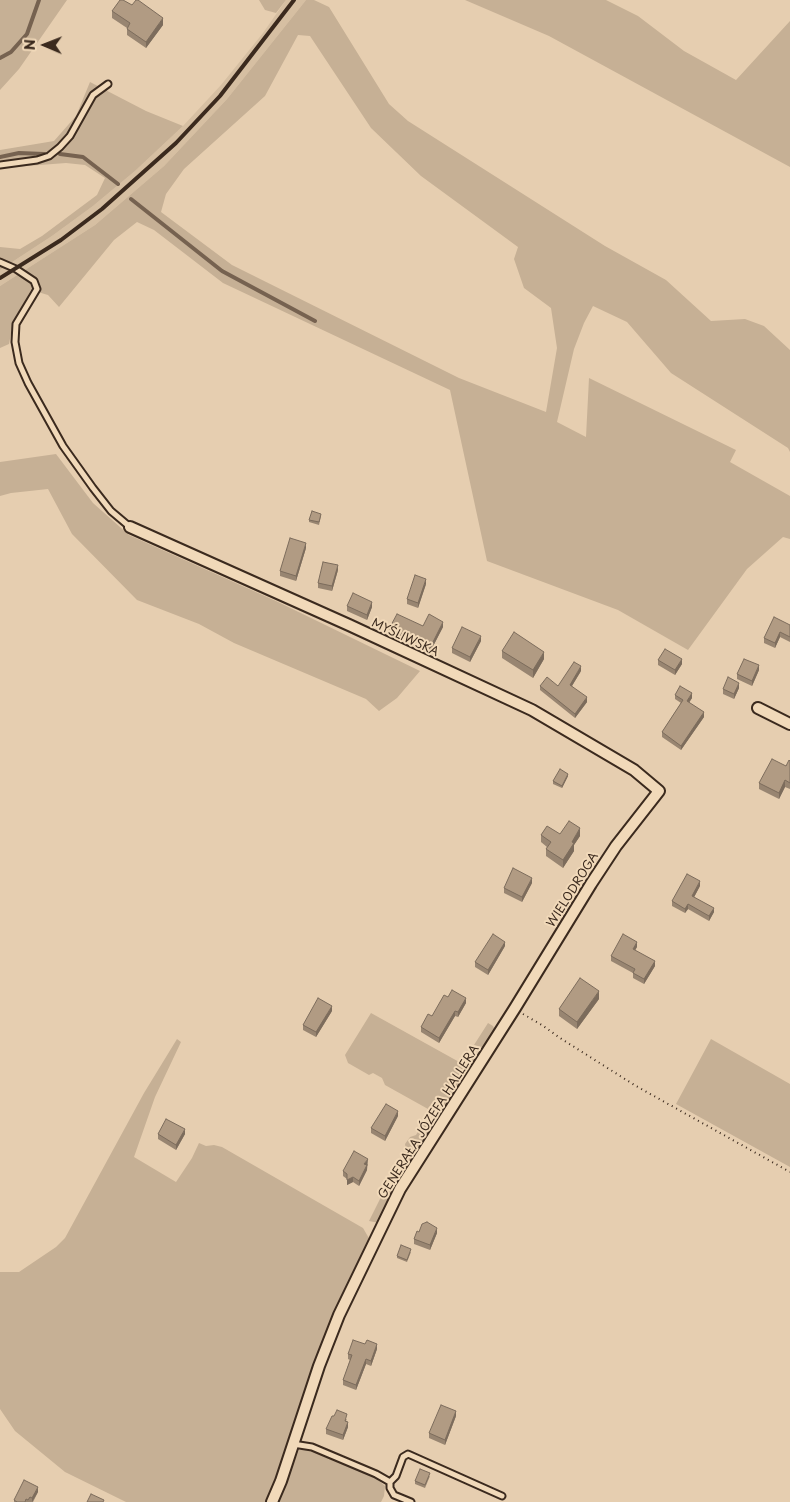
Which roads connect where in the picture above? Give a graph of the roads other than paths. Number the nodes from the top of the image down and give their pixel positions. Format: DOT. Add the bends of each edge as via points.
graph roads {
  1 [pos="108,84"];
  2 [pos="0,165"];
  3 [pos="0,262"];
  4 [pos="130,527"];
  5 [pos="758,708"];
  6 [pos="790,724"];
  7 [pos="659,791"];
  8 [pos="514,1009"];
  9 [pos="293,1444"];
  10 [pos="390,1482"];
  11 [pos="502,1496"];
  12 [pos="272,1502"];
  13 [pos="411,1502"];
  1 -- 2 [label="lane" via="93,95 70,136 49,156"];
  3 -- 4 [label="lane" via="34,281 36,289 16,324 19,363 28,383 63,446 92,488"];
  4 -- 7 [label="street, MYŚLIWSKA" via="532,710 634,770"];
  5 -- 6 [label="street"];
  7 -- 8 [label="street, WIELODROGA" via="616,846"];
  8 -- 9 [label="street, GENERAŁA JÓZEFA HALLERA" via="400,1189 382,1223 339,1315"];
  9 -- 10 [label="lane" via="312,1447"];
  9 -- 12 [label="street, GENERAŁA JÓZEFA HALLERA"];
  10 -- 11 [label="lane" via="396,1476 403,1457 408,1454"];
  10 -- 13 [label="lane" via="394,1494"];
}
